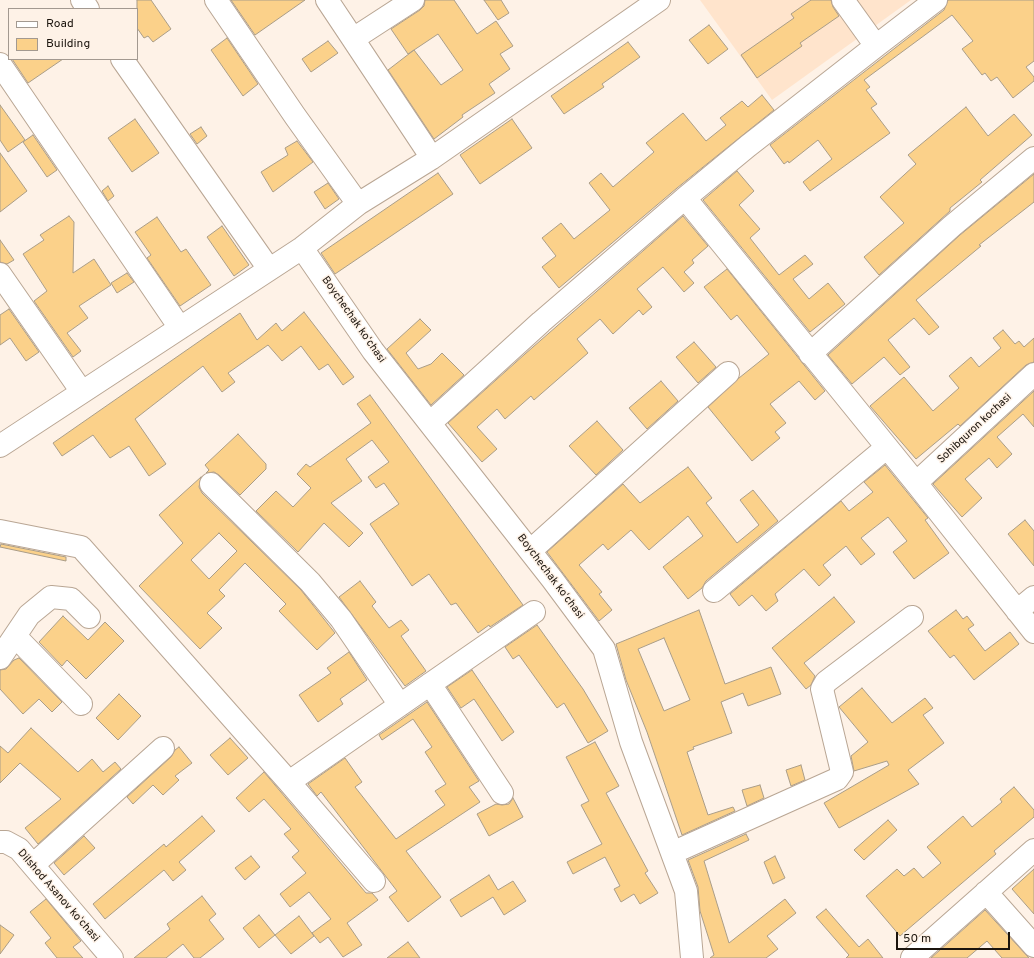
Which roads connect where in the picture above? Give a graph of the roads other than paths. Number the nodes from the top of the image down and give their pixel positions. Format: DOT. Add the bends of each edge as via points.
graph roads {
  1 [pos="216,0"];
  2 [pos="328,0"];
  3 [pos="413,0"];
  4 [pos="659,0"];
  5 [pos="843,0"];
  6 [pos="936,0"];
  7 [pos="353,39"];
  8 [pos="876,46"];
  9 [pos="123,60"];
  10 [pos="0,64"];
  11 [pos="432,158"];
  12 [pos="1034,158"];
  13 [pos="686,198"];
  14 [pos="358,204"];
  15 [pos="302,248"];
  16 [pos="269,269"];
  17 [pos="0,274"];
  18 [pos="180,328"];
  19 [pos="810,354"];
  20 [pos="728,373"];
  21 [pos="1034,374"];
  22 [pos="82,392"];
  23 [pos="430,423"];
  24 [pos="0,446"];
  25 [pos="886,448"];
  26 [pos="916,483"];
  27 [pos="210,484"];
  28 [pos="0,531"];
  29 [pos="530,551"];
  30 [pos="714,591"];
  31 [pos="1034,597"];
  32 [pos="1018,611"];
  33 [pos="534,612"];
  34 [pos="89,616"];
  35 [pos="912,617"];
  36 [pos="1034,632"];
  37 [pos="15,636"];
  38 [pos="0,658"];
  39 [pos="430,684"];
  40 [pos="81,704"];
  41 [pos="400,705"];
  42 [pos="163,748"];
  43 [pos="289,782"];
  44 [pos="502,793"];
  45 [pos="0,842"];
  46 [pos="1034,850"];
  47 [pos="672,853"];
  48 [pos="33,865"];
  49 [pos="374,881"];
  50 [pos="986,892"];
  51 [pos="1034,946"];
  52 [pos="112,958"];
  53 [pos="692,958"];
  54 [pos="912,958"];
  1 -- 14 [label="street" via="294,116"];
  2 -- 7 [label="street"];
  3 -- 7 [label="street"];
  4 -- 11 [label="street"];
  5 -- 8 [label="street"];
  6 -- 8 [label="street"];
  7 -- 11 [label="street"];
  8 -- 13 [label="street"];
  9 -- 16 [label="street"];
  10 -- 18 [label="street"];
  11 -- 14 [label="street"];
  12 -- 19 [label="street" via="952,226"];
  13 -- 19 [label="street"];
  13 -- 23 [label="street" via="541,322"];
  14 -- 15 [label="street"];
  15 -- 16 [label="street"];
  15 -- 23 [label="street, Boychechak koʻchasi" via="373,351"];
  16 -- 18 [label="street"];
  17 -- 22 [label="street"];
  18 -- 22 [label="street"];
  19 -- 25 [label="street"];
  20 -- 29 [label="street"];
  21 -- 26 [label="street, Sohibquron kochasi"];
  22 -- 24 [label="street"];
  23 -- 29 [label="street, Boychechak koʻchasi"];
  25 -- 26 [label="street"];
  25 -- 30 [label="street"];
  26 -- 32 [label="street"];
  27 -- 41 [label="street" via="314,587 341,619"];
  28 -- 43 [label="street" via="81,547"];
  29 -- 47 [label="street, Boychechak koʻchasi" via="604,649 631,742"];
  31 -- 32 [label="street"];
  32 -- 36 [label="street"];
  33 -- 39 [label="street"];
  34 -- 37 [label="street" via="71,599 52,597 29,614"];
  35 -- 47 [label="street" via="826,682 822,689 842,772 837,780"];
  37 -- 38 [label="street"];
  37 -- 40 [label="street"];
  39 -- 41 [label="street"];
  39 -- 44 [label="street"];
  41 -- 43 [label="street"];
  42 -- 48 [label="street"];
  43 -- 49 [label="street"];
  45 -- 48 [label="street, Dilshod Asanov koʻchasi" via="6,842 19,849"];
  46 -- 50 [label="street"];
  47 -- 53 [label="street, Boychechak koʻchasi" via="686,891"];
  48 -- 52 [label="street, Dilshod Asanov koʻchasi"];
  50 -- 51 [label="street"];
  50 -- 54 [label="street"];
}
